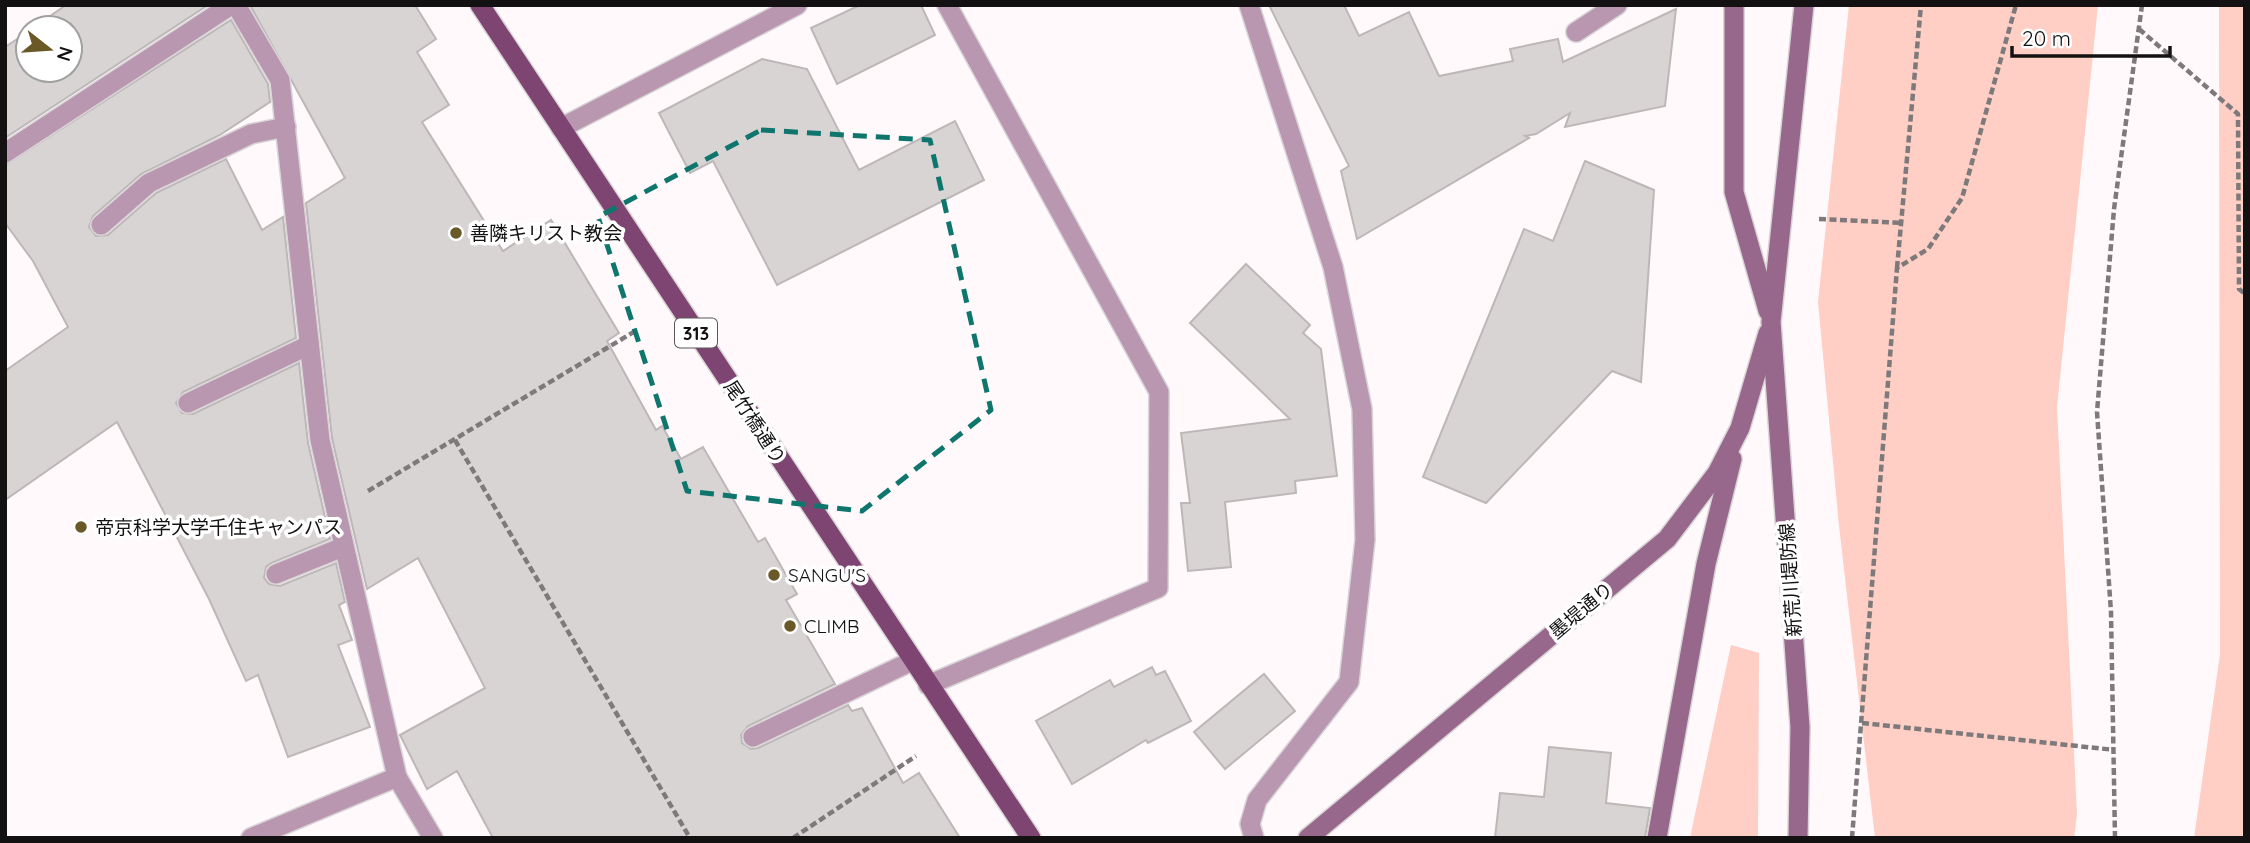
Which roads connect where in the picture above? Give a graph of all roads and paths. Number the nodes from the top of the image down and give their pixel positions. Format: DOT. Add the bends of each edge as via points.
graph roads {
  1 [pos="233,5"];
  2 [pos="480,5"];
  3 [pos="797,5"];
  4 [pos="947,5"];
  5 [pos="1249,5"];
  6 [pos="1617,5"];
  7 [pos="1734,5"];
  8 [pos="1804,5"];
  9 [pos="1921,5"];
  10 [pos="2016,5"];
  11 [pos="2142,5"];
  12 [pos="2138,28"];
  13 [pos="1576,32"];
  14 [pos="286,127"];
  15 [pos="561,128"];
  16 [pos="5,153"];
  17 [pos="1808,218"];
  18 [pos="1903,223"];
  19 [pos="101,225"];
  20 [pos="1898,268"];
  21 [pos="2245,294"];
  22 [pos="1771,322"];
  23 [pos="637,330"];
  24 [pos="309,345"];
  25 [pos="188,403"];
  26 [pos="1740,428"];
  27 [pos="455,440"];
  28 [pos="334,511"];
  29 [pos="343,547"];
  30 [pos="276,574"];
  31 [pos="912,661"];
  32 [pos="928,685"];
  33 [pos="1862,723"];
  34 [pos="753,737"];
  35 [pos="2115,750"];
  36 [pos="916,756"];
  37 [pos="397,776"];
  38 [pos="251,838"];
  39 [pos="433,838"];
  40 [pos="690,838"];
  41 [pos="793,838"];
  42 [pos="1031,838"];
  43 [pos="1254,838"];
  44 [pos="1308,838"];
  45 [pos="1657,838"];
  46 [pos="1798,838"];
  47 [pos="1852,838"];
  48 [pos="2115,838"];
  1 -- 14 [label="street" via="280,79"];
  1 -- 16 [label="street"];
  2 -- 15 [label="main road, 尾竹橋通り / 313"];
  3 -- 15 [label="street"];
  4 -- 32 [label="street" via="1159,392 1158,588"];
  5 -- 43 [label="street" via="1333,267 1362,409 1365,540 1349,682 1257,800 1250,824"];
  6 -- 13 [label="street"];
  7 -- 22 [label="main road, 新荒川堤防線" via="1734,192"];
  8 -- 22 [label="main road, 新荒川堤防線"];
  9 -- 18 [label="path"];
  10 -- 20 [label="path" via="1962,198 1928,250"];
  11 -- 12 [label="path"];
  12 -- 21 [label="path" via="2238,114 2239,289"];
  12 -- 35 [label="path" via="2114,209 2097,412"];
  14 -- 19 [label="street" via="251,134 149,184"];
  14 -- 24 [label="street"];
  15 -- 31 [label="main road, 尾竹橋通り / 313"];
  17 -- 18 [label="path"];
  18 -- 20 [label="path"];
  20 -- 33 [label="path"];
  22 -- 26 [label="main road, 墨堤通り"];
  22 -- 46 [label="main road, 新荒川堤防線" via="1800,727"];
  23 -- 27 [label="path"];
  24 -- 25 [label="street"];
  24 -- 28 [label="street"];
  26 -- 44 [label="main road, 墨堤通り" via="1717,473 1667,539"];
  26 -- 45 [label="main road" via="1706,564"];
  27 -- 28 [label="path"];
  27 -- 40 [label="path"];
  28 -- 29 [label="street"];
  29 -- 30 [label="street"];
  29 -- 37 [label="street"];
  31 -- 32 [label="main road, 尾竹橋通り / 313"];
  31 -- 34 [label="street"];
  32 -- 42 [label="main road, 尾竹橋通り / 313"];
  33 -- 35 [label="path"];
  33 -- 47 [label="path"];
  35 -- 48 [label="path"];
  36 -- 41 [label="path"];
  37 -- 38 [label="street"];
  37 -- 39 [label="street"];
}
